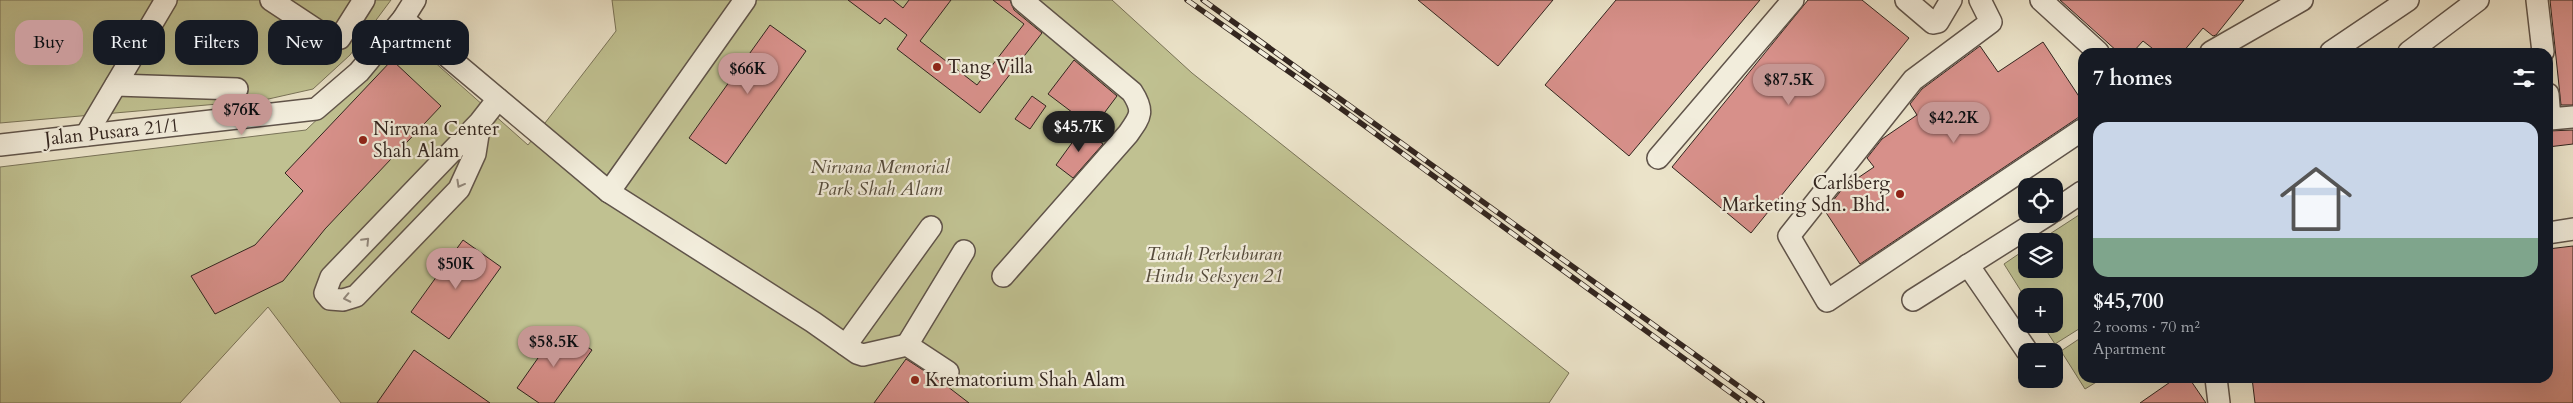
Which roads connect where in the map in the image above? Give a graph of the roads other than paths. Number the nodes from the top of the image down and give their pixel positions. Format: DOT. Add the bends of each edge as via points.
graph roads {
  1 [pos="166,0"];
  2 [pos="271,0"];
  3 [pos="364,0"];
  4 [pos="415,0"];
  5 [pos="1022,0"];
  6 [pos="1793,0"];
  7 [pos="1906,0"];
  8 [pos="1951,0"];
  9 [pos="1980,0"];
  10 [pos="2041,0"];
  11 [pos="2302,0"];
  12 [pos="2408,0"];
  13 [pos="2478,0"];
  14 [pos="2537,0"];
  15 [pos="739,3"];
  16 [pos="403,19"];
  17 [pos="2094,48"];
  18 [pos="2218,48"];
  19 [pos="2337,48"];
  20 [pos="2414,48"];
  21 [pos="2543,48"];
  22 [pos="116,85"];
  23 [pos="237,89"];
  24 [pos="498,99"];
  25 [pos="2573,117"];
  26 [pos="2553,120"];
  27 [pos="480,122"];
  28 [pos="2078,133"];
  29 [pos="86,135"];
  30 [pos="0,145"];
  31 [pos="1658,158"];
  32 [pos="609,192"];
  33 [pos="2078,195"];
  34 [pos="2063,205"];
  35 [pos="2035,223"];
  36 [pos="931,227"];
  37 [pos="2573,229"];
  38 [pos="2553,232"];
  39 [pos="964,251"];
  40 [pos="1968,265"];
  41 [pos="1003,276"];
  42 [pos="1913,300"];
  43 [pos="2022,343"];
  44 [pos="846,345"];
  45 [pos="908,345"];
  46 [pos="948,372"];
  47 [pos="2217,383"];
  48 [pos="2219,403"];
  1 -- 22 [label="street"];
  2 -- 3 [label="street" via="333,39 340,38"];
  4 -- 16 [label="street, Jalan Pusara 21/1"];
  5 -- 41 [label="street" via="1132,92 1140,105 1140,117"];
  6 -- 31 [label="street"];
  7 -- 8 [label="street" via="1933,23 1938,22"];
  9 -- 28 [label="street" via="1991,22 1913,80 1789,236 1827,300"];
  10 -- 17 [label="street"];
  11 -- 18 [label="street"];
  12 -- 19 [label="street"];
  13 -- 20 [label="street"];
  14 -- 21 [label="street"];
  15 -- 32 [label="street"];
  16 -- 24 [label="street"];
  16 -- 29 [label="street, Jalan Pusara 21/1" via="359,72 316,109"];
  22 -- 23 [label="street"];
  22 -- 29 [label="street"];
  24 -- 27 [label="street"];
  24 -- 32 [label="street"];
  25 -- 26 [label="street"];
  27 -- 27 [label="street, one-way" via="475,154 459,189 356,296 330,299 325,293 331,277"];
  29 -- 30 [label="street, Jalan Pusara 21/1"];
  32 -- 44 [label="street"];
  33 -- 34 [label="street"];
  35 -- 40 [label="street"];
  36 -- 44 [label="street"];
  37 -- 38 [label="street"];
  39 -- 45 [label="street"];
  40 -- 42 [label="street"];
  40 -- 43 [label="street"];
  44 -- 45 [label="street" via="863,355"];
  45 -- 46 [label="street"];
  47 -- 48 [label="street"];
}
